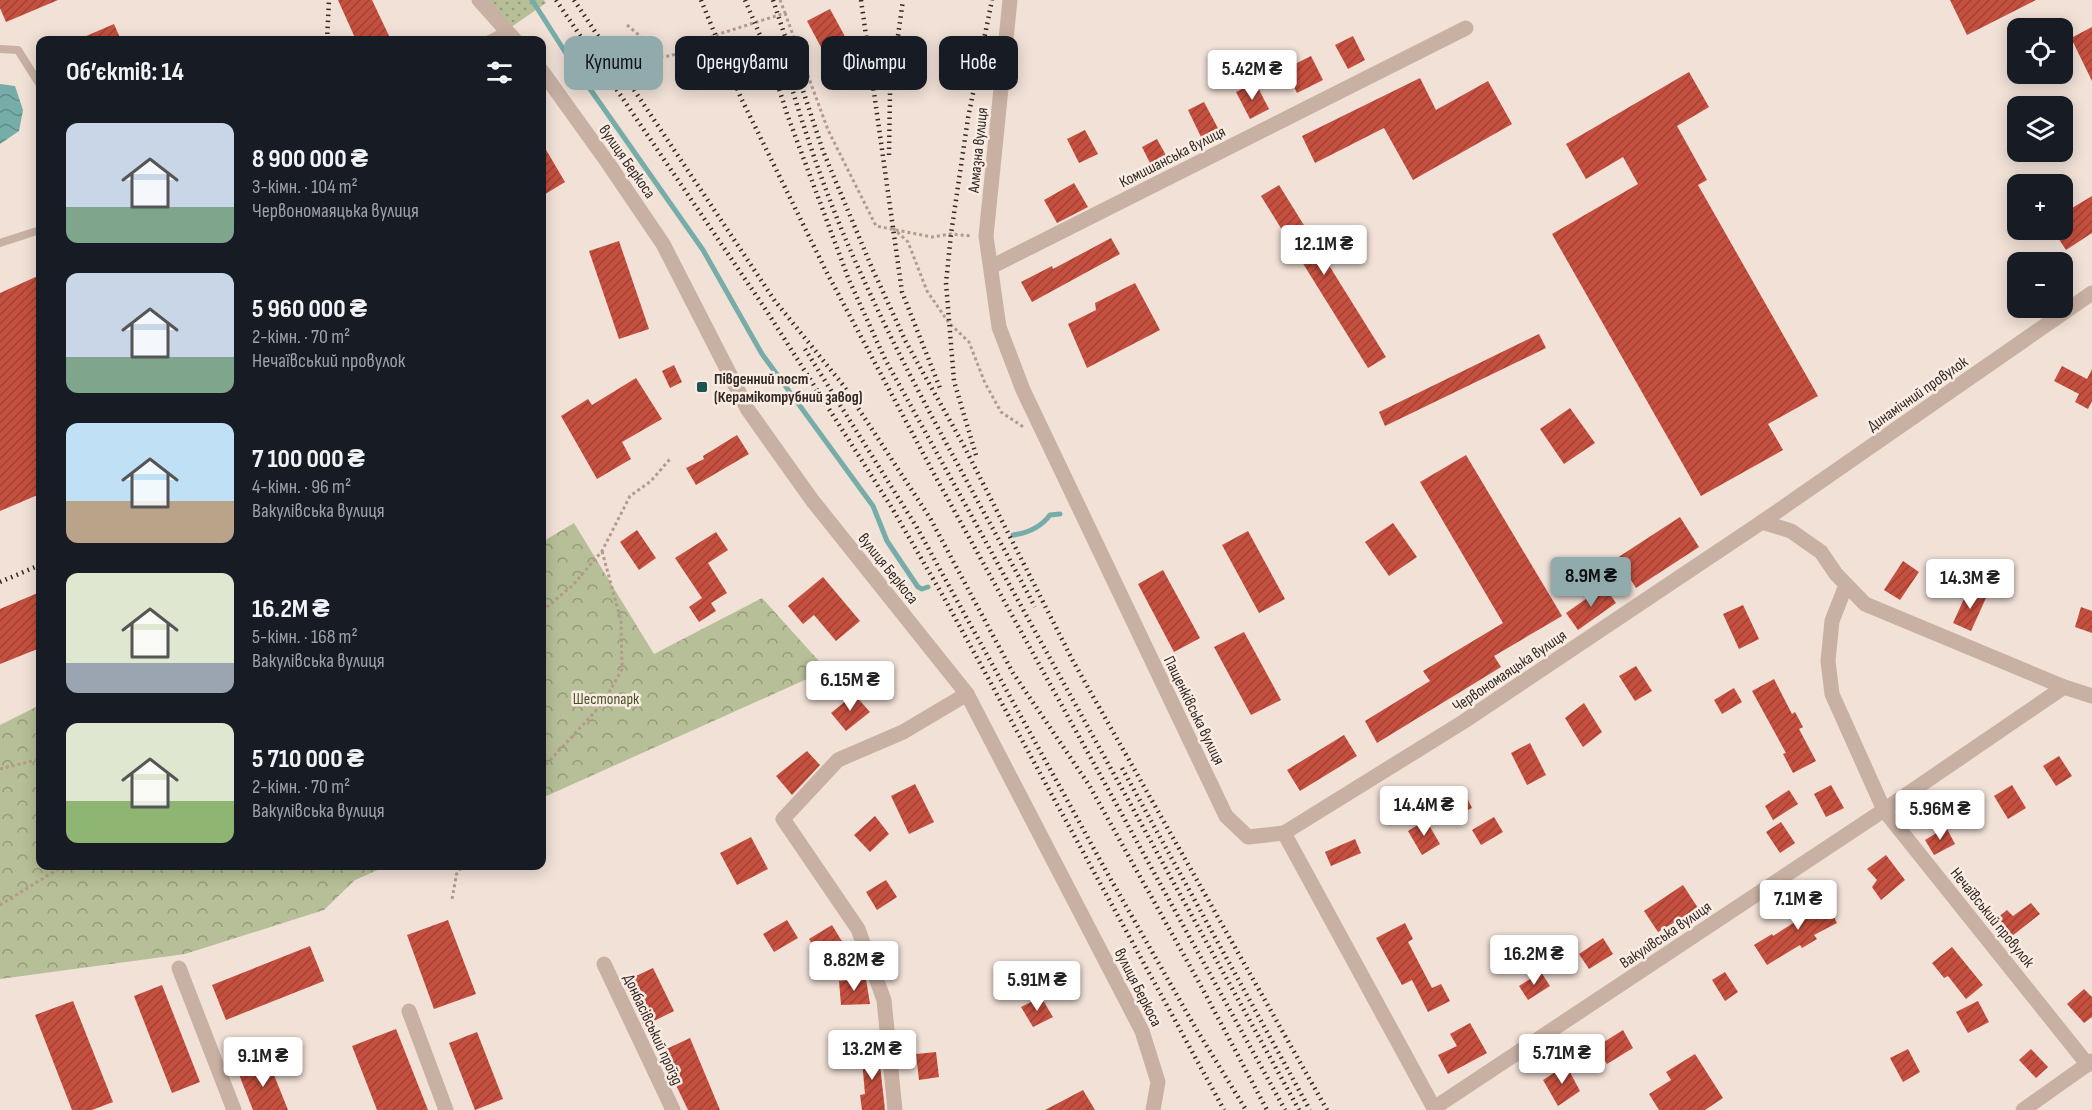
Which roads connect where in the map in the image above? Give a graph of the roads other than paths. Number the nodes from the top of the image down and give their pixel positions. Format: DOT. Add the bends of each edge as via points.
graph roads {
  1 [pos="479,0"];
  2 [pos="1010,0"];
  3 [pos="1466,28"];
  4 [pos="511,35"];
  5 [pos="0,49"];
  6 [pos="546,78"];
  7 [pos="36,79"];
  8 [pos="36,231"];
  9 [pos="0,243"];
  10 [pos="991,267"];
  11 [pos="2092,293"];
  12 [pos="1762,522"];
  13 [pos="1846,585"];
  14 [pos="2064,687"];
  15 [pos="967,694"];
  16 [pos="2092,696"];
  17 [pos="1884,810"];
  18 [pos="1284,833"];
  19 [pos="604,964"];
  20 [pos="179,968"];
  21 [pos="409,1011"];
  22 [pos="2090,1063"];
  23 [pos="1435,1109"];
  24 [pos="234,1110"];
  25 [pos="446,1110"];
  26 [pos="673,1110"];
  27 [pos="895,1110"];
  28 [pos="1153,1110"];
  29 [pos="2023,1110"];
  1 -- 4 [label="street"];
  2 -- 10 [label="street, Алмазна вулиця" via="986,236"];
  3 -- 10 [label="street, Комишанська вулиця"];
  5 -- 7 [label="lane" via="18,51"];
  6 -- 15 [label="street, вулиця Беркоса" via="663,244 748,411 812,500"];
  8 -- 9 [label="lane"];
  10 -- 18 [label="street, Пащенківська вулиця" via="999,327 1023,390 1226,816 1248,837"];
  11 -- 12 [label="street, Динамічний провулок"];
  12 -- 13 [label="street" via="1791,531 1821,552"];
  12 -- 18 [label="street, Червономаяцька вулиця" via="1463,722"];
  13 -- 14 [label="street" via="1865,604"];
  13 -- 17 [label="street, Нечаївський провулок" via="1832,621 1828,661 1832,694"];
  14 -- 16 [label="street"];
  14 -- 17 [label="street, Вакулівська вулиця"];
  15 -- 27 [label="street" via="903,732 838,760 783,819 862,939 884,1000"];
  15 -- 28 [label="street, вулиця Беркоса" via="1142,1031 1158,1082"];
  17 -- 22 [label="street, Нечаївський провулок"];
  17 -- 23 [label="street, Вакулівська вулиця"];
  18 -- 23 [label="street"];
  19 -- 26 [label="street, Донбасівський проїзд"];
  20 -- 24 [label="street"];
  21 -- 25 [label="street"];
  22 -- 29 [label="street"];
}
